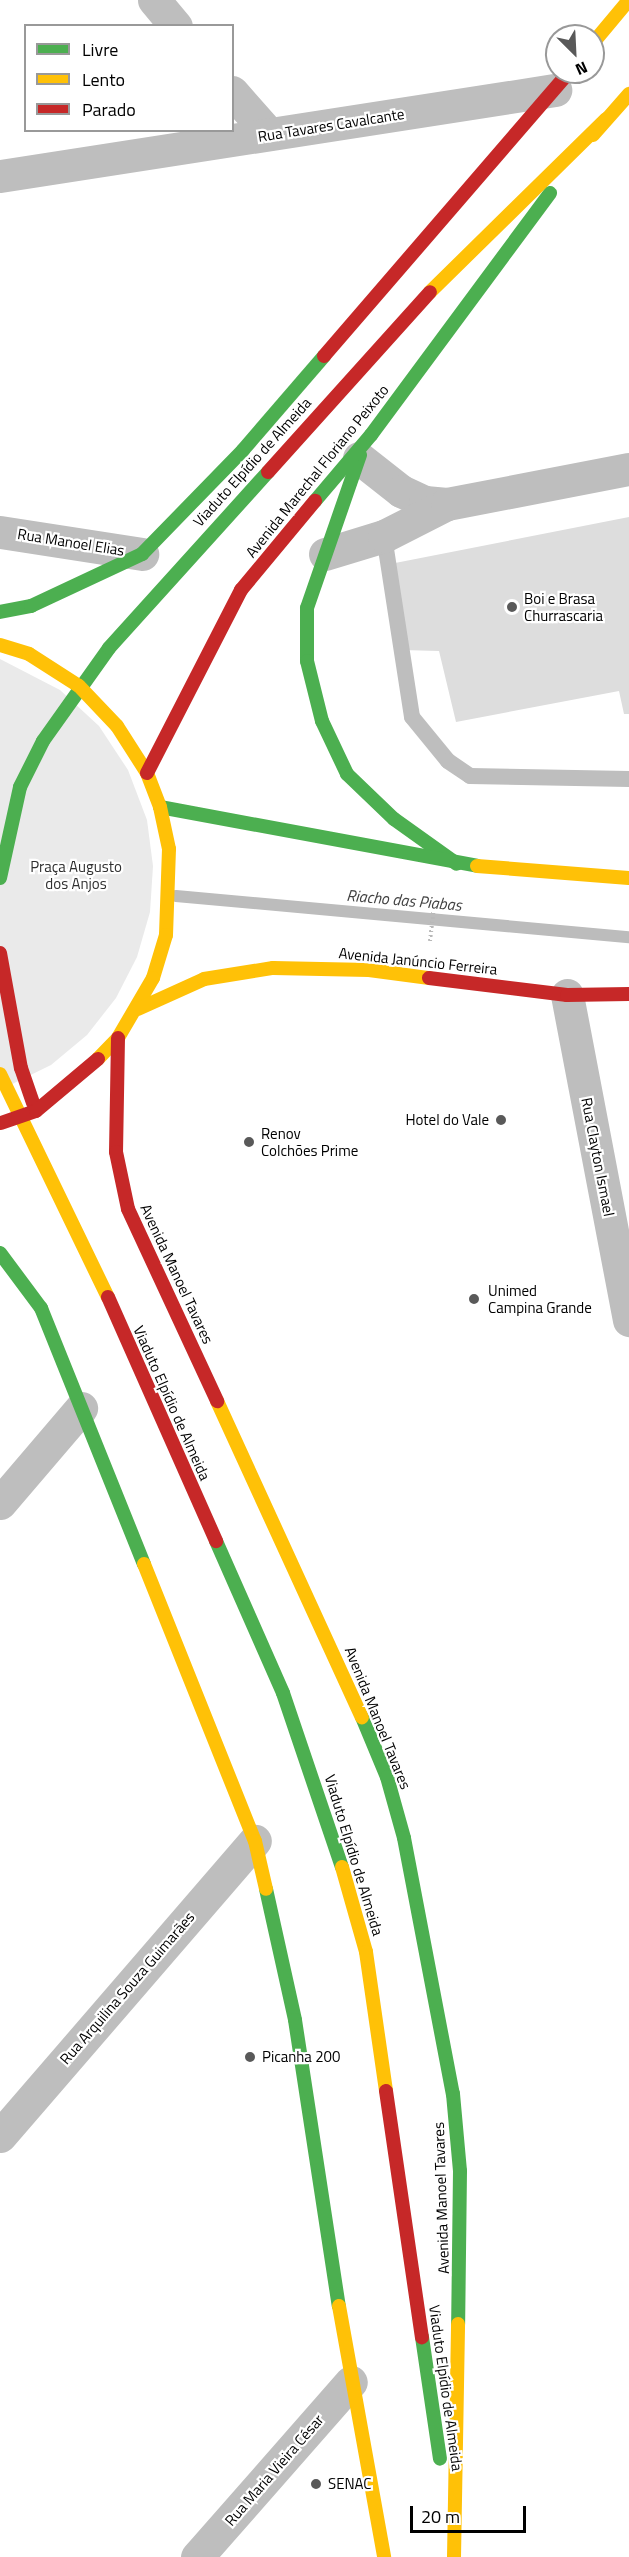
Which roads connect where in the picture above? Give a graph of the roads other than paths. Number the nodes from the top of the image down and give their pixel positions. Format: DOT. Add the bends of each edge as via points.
graph roads {
  1 [pos="154,0"];
  2 [pos="629,0"];
  3 [pos="174,24"];
  4 [pos="605,29"];
  5 [pos="545,84"];
  6 [pos="559,84"];
  7 [pos="234,94"];
  8 [pos="629,94"];
  9 [pos="606,118"];
  10 [pos="269,134"];
  11 [pos="0,176"];
  12 [pos="362,450"];
  13 [pos="629,469"];
  14 [pos="447,504"];
  15 [pos="0,532"];
  16 [pos="384,536"];
  17 [pos="142,554"];
  18 [pos="326,554"];
  19 [pos="0,612"];
  20 [pos="0,645"];
  21 [pos="147,773"];
  22 [pos="629,779"];
  23 [pos="160,807"];
  24 [pos="457,864"];
  25 [pos="0,878"];
  26 [pos="629,878"];
  27 [pos="0,953"];
  28 [pos="629,994"];
  29 [pos="567,995"];
  30 [pos="138,1009"];
  31 [pos="118,1038"];
  32 [pos="0,1074"];
  33 [pos="0,1123"];
  34 [pos="69,1210"];
  35 [pos="0,1253"];
  36 [pos="629,1320"];
  37 [pos="81,1408"];
  38 [pos="0,1503"];
  39 [pos="255,1841"];
  40 [pos="0,2136"];
  41 [pos="351,2382"];
  42 [pos="454,2555"];
  43 [pos="197,2557"];
  44 [pos="384,2557"];
  1 -- 3 [label="street"];
  2 -- 4 [label="main road"];
  5 -- 10 [label="street, Rua Tavares Cavalcante"];
  6 -- 17 [label="main road" via="243,450"];
  7 -- 10 [label="street"];
  8 -- 9 [label="main road, Avenida Marechal Floriano Peixoto"];
  9 -- 12 [label="main road, Avenida Marechal Floriano Peixoto"];
  9 -- 25 [label="main road, Viaduto Elpídio de Almeida" via="458,262 177,568 75,692 20,787"];
  10 -- 11 [label="street, Rua Tavares Cavalcante"];
  12 -- 14 [label="street" via="401,491 425,502"];
  12 -- 18 [label="main road"];
  12 -- 21 [label="main road, Avenida Marechal Floriano Peixoto" via="241,590"];
  13 -- 14 [label="street"];
  14 -- 16 [label="street"];
  15 -- 17 [label="street, Rua Manoel Elias"];
  16 -- 18 [label="street"];
  16 -- 22 [label="lane" via="412,717 448,761 470,776"];
  17 -- 19 [label="main road" via="31,606"];
  18 -- 24 [label="main road" via="307,608 307,661 322,721 347,774 394,819"];
  20 -- 21 [label="main road" via="28,654 79,686 117,726"];
  21 -- 23 [label="main road"];
  23 -- 24 [label="main road"];
  23 -- 30 [label="main road" via="171,893 166,936"];
  24 -- 26 [label="main road"];
  27 -- 34 [label="main road, Viaduto Elpídio de Almeida" via="21,1068"];
  28 -- 29 [label="main road, Avenida Janúncio Ferreira"];
  29 -- 30 [label="main road, Avenida Janúncio Ferreira" via="369,970 273,968 204,979"];
  29 -- 36 [label="street, Rua Clayton Ismael"];
  30 -- 31 [label="main road"];
  31 -- 33 [label="main road" via="89,1069 36,1111"];
  31 -- 42 [label="main road, Avenida Manoel Tavares" via="116,1152 128,1209 341,1668 387,1777 404,1838 453,2094 460,2171"];
  32 -- 34 [label="main road, Viaduto Elpídio de Almeida"];
  34 -- 42 [label="main road, Viaduto Elpídio de Almeida" via="283,1694 350,1894 377,2025"];
  35 -- 37 [label="main road" via="41,1308"];
  37 -- 38 [label="street"];
  37 -- 39 [label="main road"];
  39 -- 40 [label="street, Rua Arquilina Souza Guimarães"];
  39 -- 41 [label="main road" via="295,2020"];
  41 -- 43 [label="street, Rua Maria Vieira César"];
  41 -- 44 [label="main road"];
}
